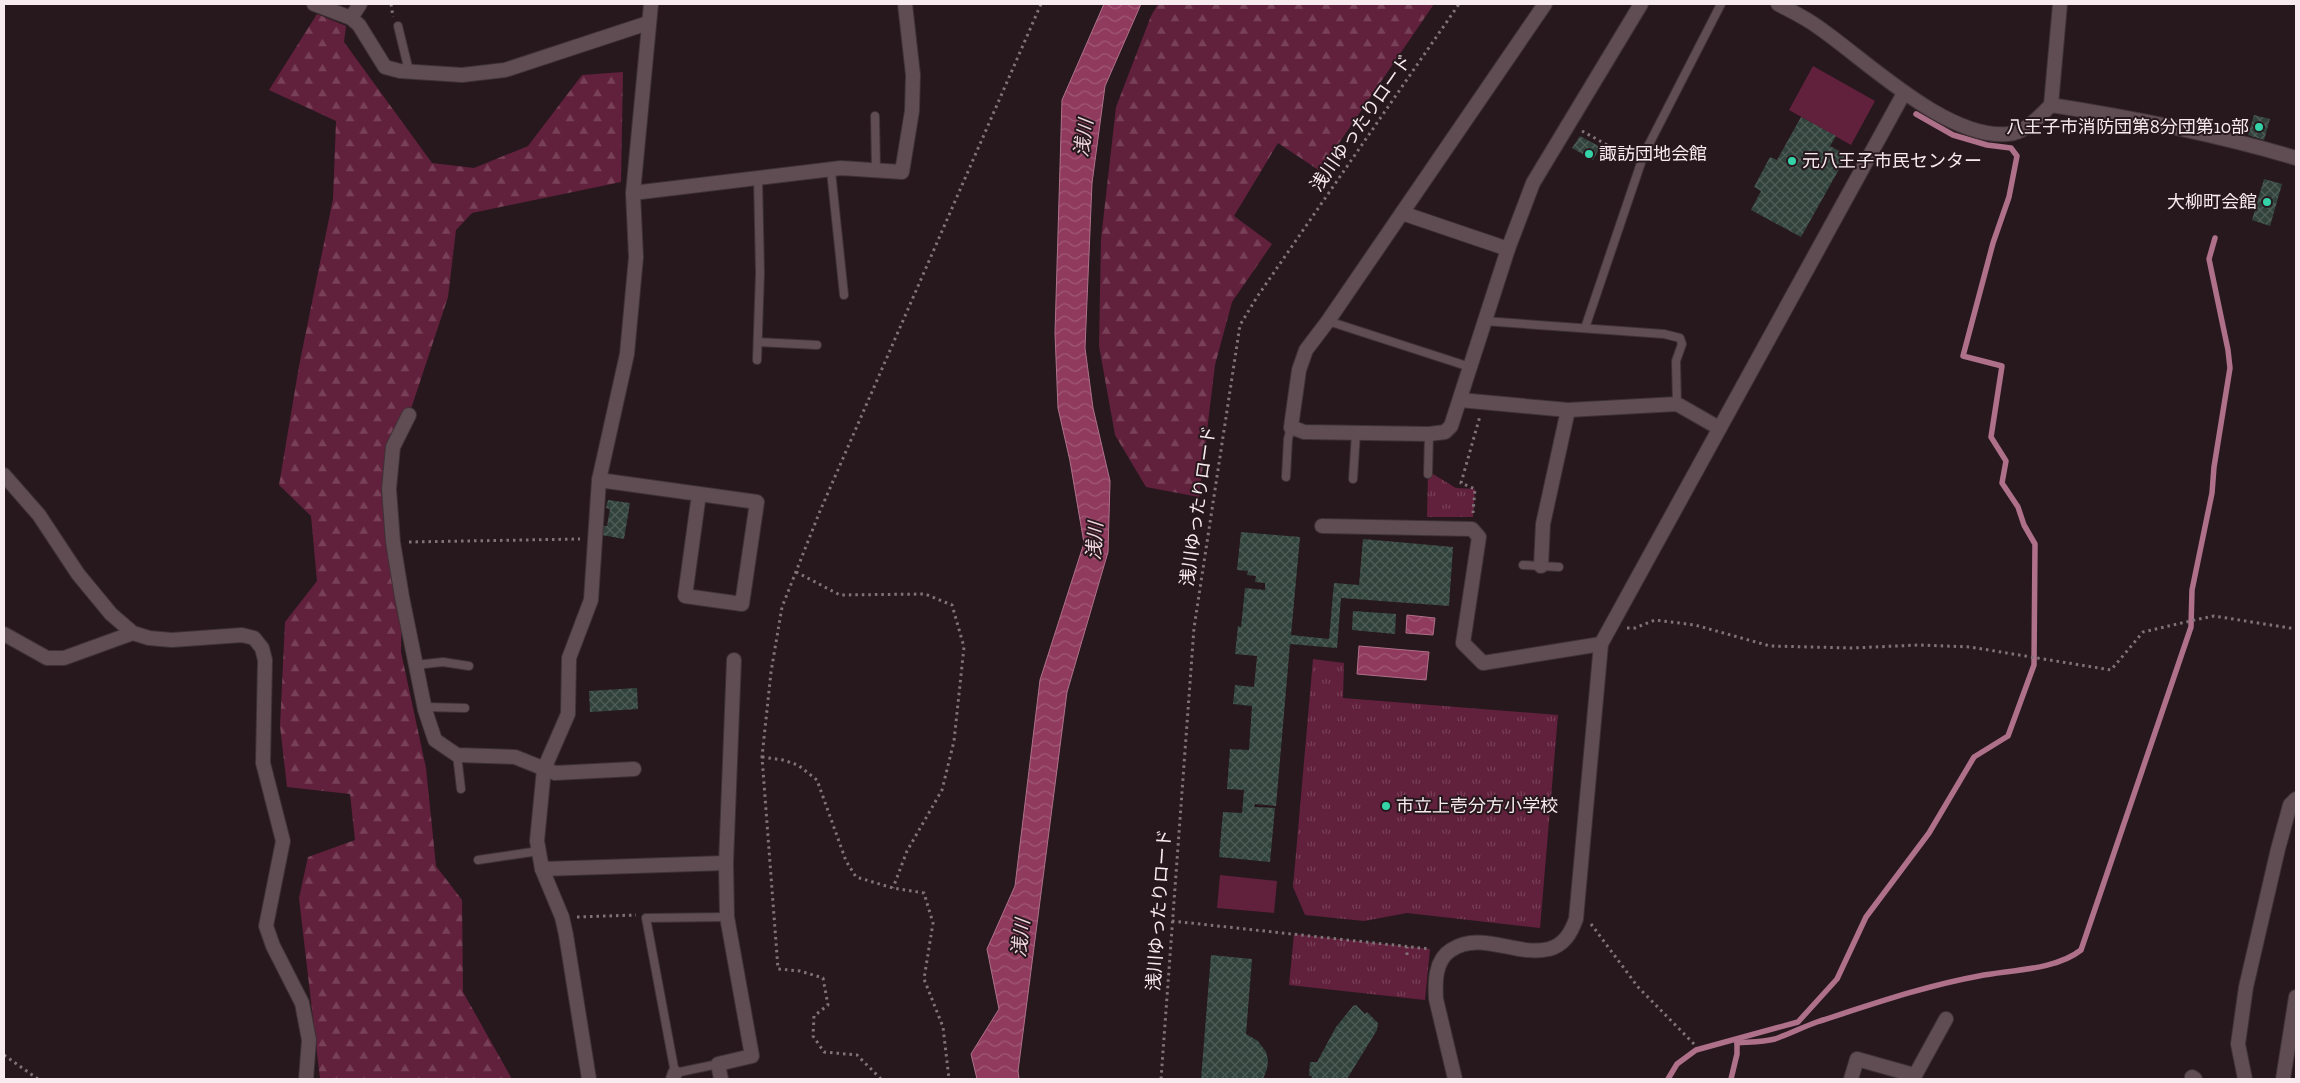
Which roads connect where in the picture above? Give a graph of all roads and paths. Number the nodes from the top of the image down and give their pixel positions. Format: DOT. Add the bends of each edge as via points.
graph roads {
  1 [pos="314,4"];
  2 [pos="360,4"];
  3 [pos="651,4"];
  4 [pos="905,4"];
  5 [pos="1041,4"];
  6 [pos="1459,4"];
  7 [pos="1545,4"];
  8 [pos="1641,4"];
  9 [pos="1721,4"];
  10 [pos="1778,4"];
  11 [pos="2060,4"];
  12 [pos="351,18"];
  13 [pos="648,23"];
  14 [pos="398,26"];
  15 [pos="408,71"];
  16 [pos="1904,93"];
  17 [pos="2051,105"];
  18 [pos="875,116"];
  19 [pos="1569,123"];
  20 [pos="1644,154"];
  21 [pos="2296,158"];
  22 [pos="876,169"];
  23 [pos="831,170"];
  24 [pos="758,178"];
  25 [pos="633,193"];
  26 [pos="1402,213"];
  27 [pos="1508,249"];
  28 [pos="844,294"];
  29 [pos="1328,321"];
  30 [pos="1484,321"];
  31 [pos="1585,328"];
  32 [pos="759,342"];
  33 [pos="817,345"];
  34 [pos="757,360"];
  35 [pos="1470,367"];
  36 [pos="1460,400"];
  37 [pos="1484,402"];
  38 [pos="1677,404"];
  39 [pos="1568,410"];
  40 [pos="409,415"];
  41 [pos="1291,427"];
  42 [pos="1719,428"];
  43 [pos="1356,433"];
  44 [pos="1429,434"];
  45 [pos="1428,474"];
  46 [pos="4,475"];
  47 [pos="1286,477"];
  48 [pos="1353,479"];
  49 [pos="599,480"];
  50 [pos="699,494"];
  51 [pos="1322,526"];
  52 [pos="1472,529"];
  53 [pos="595,539"];
  54 [pos="394,542"];
  55 [pos="1523,565"];
  56 [pos="1541,566"];
  57 [pos="1560,567"];
  58 [pos="796,572"];
  59 [pos="1624,628"];
  60 [pos="2296,630"];
  61 [pos="133,633"];
  62 [pos="4,634"];
  63 [pos="1601,644"];
  64 [pos="734,660"];
  65 [pos="415,665"];
  66 [pos="469,666"];
  67 [pos="424,707"];
  68 [pos="465,708"];
  69 [pos="457,755"];
  70 [pos="762,757"];
  71 [pos="544,769"];
  72 [pos="634,769"];
  73 [pos="460,789"];
  74 [pos="2296,799"];
  75 [pos="539,851"];
  76 [pos="478,860"];
  77 [pos="726,862"];
  78 [pos="542,869"];
  79 [pos="893,888"];
  80 [pos="1577,909"];
  81 [pos="562,917"];
  82 [pos="727,917"];
  83 [pos="646,918"];
  84 [pos="1172,921"];
  85 [pos="1408,947"];
  86 [pos="1407,955"];
  87 [pos="1442,957"];
  88 [pos="2296,997"];
  89 [pos="1946,1019"];
  90 [pos="1696,1046"];
  91 [pos="4,1055"];
  92 [pos="718,1064"];
  93 [pos="674,1076"];
  94 [pos="1913,1077"];
  95 [pos="38,1079"];
  96 [pos="306,1079"];
  97 [pos="589,1079"];
  98 [pos="720,1079"];
  99 [pos="881,1079"];
  100 [pos="949,1079"];
  101 [pos="1161,1079"];
  102 [pos="1455,1079"];
  103 [pos="1851,1079"];
  104 [pos="2245,1079"];
  105 [pos="2283,1079"];
  1 -- 12 [label="street"];
  2 -- 12 [label="street"];
  3 -- 13 [label="street"];
  4 -- 22 [label="street" via="913,75 912,111 902,172"];
  5 -- 58 [label="path"];
  6 -- 84 [label="path, 浅川ゆったりロード" via="1240,325 1194,628"];
  7 -- 26 [label="street"];
  8 -- 19 [label="street"];
  9 -- 20 [label="lane"];
  10 -- 16 [label="street" via="1817,26"];
  11 -- 17 [label="street"];
  12 -- 15 [label="street" via="359,25 385,67"];
  13 -- 15 [label="street" via="505,70 462,75"];
  13 -- 25 [label="street"];
  14 -- 15 [label="lane"];
  16 -- 17 [label="street" via="1955,123 1985,133 2009,134 2031,124"];
  16 -- 42 [label="street"];
  17 -- 21 [label="street" via="2197,131"];
  18 -- 22 [label="lane"];
  19 -- 20 [label="path" via="1609,146"];
  19 -- 27 [label="street" via="1533,183"];
  20 -- 31 [label="lane"];
  22 -- 23 [label="street"];
  23 -- 24 [label="street"];
  23 -- 28 [label="lane"];
  24 -- 25 [label="street"];
  24 -- 32 [label="lane"];
  25 -- 49 [label="street" via="636,257 627,354"];
  26 -- 27 [label="street"];
  26 -- 29 [label="street"];
  27 -- 30 [label="street"];
  29 -- 35 [label="lane"];
  29 -- 41 [label="street" via="1306,350 1301,363"];
  30 -- 31 [label="lane"];
  30 -- 35 [label="street"];
  31 -- 38 [label="lane" via="1680,338 1682,344 1676,360"];
  32 -- 33 [label="lane"];
  32 -- 34 [label="lane"];
  35 -- 36 [label="street"];
  36 -- 37 [label="street"];
  36 -- 44 [label="street" via="1451,426 1445,432"];
  37 -- 39 [label="street"];
  37 -- 52 [label="path" via="1461,483 1474,489"];
  38 -- 39 [label="street"];
  38 -- 42 [label="street"];
  39 -- 56 [label="street" via="1543,524"];
  40 -- 54 [label="street" via="393,447 389,489"];
  41 -- 43 [label="street" via="1304,432"];
  41 -- 47 [label="lane"];
  42 -- 63 [label="street"];
  43 -- 44 [label="street"];
  43 -- 48 [label="lane"];
  44 -- 45 [label="lane"];
  46 -- 61 [label="street" via="39,515 78,574"];
  49 -- 50 [label="street"];
  49 -- 53 [label="street"];
  50 -- 50 [label="street" via="685,596 742,604 757,502"];
  51 -- 52 [label="street"];
  52 -- 63 [label="street" via="1479,537 1463,644 1476,659 1483,663"];
  53 -- 54 [label="path"];
  53 -- 71 [label="street" via="590,600 569,658 568,714"];
  54 -- 65 [label="street"];
  55 -- 56 [label="lane"];
  56 -- 57 [label="lane"];
  58 -- 70 [label="path" via="782,607"];
  58 -- 79 [label="path" via="840,596 925,594 952,605 964,647 954,741 942,790 907,850"];
  59 -- 60 [label="path" via="1635,628 1655,620 1695,625 1770,646 1970,647 2111,670 2143,632 2199,619 2214,616"];
  61 -- 62 [label="street" via="64,658 47,658"];
  61 -- 96 [label="street" via="172,640 242,635 254,638 262,648 265,660 263,763 283,841 266,926 302,1003 309,1040"];
  63 -- 80 [label="street"];
  64 -- 77 [label="street"];
  65 -- 66 [label="lane" via="442,662"];
  65 -- 67 [label="street"];
  67 -- 68 [label="lane"];
  67 -- 69 [label="street" via="435,740"];
  69 -- 71 [label="street" via="515,757"];
  69 -- 73 [label="lane"];
  70 -- 79 [label="path" via="798,765 817,780 846,861 856,877"];
  70 -- 99 [label="path" via="778,969 823,978 828,1005 814,1016 813,1036 824,1052 857,1055"];
  71 -- 72 [label="street" via="555,773"];
  71 -- 75 [label="street" via="537,841"];
  74 -- 104 [label="street" via="2290,805 2278,849 2246,987 2238,1044"];
  75 -- 76 [label="lane"];
  75 -- 78 [label="street"];
  77 -- 78 [label="street"];
  77 -- 82 [label="street"];
  78 -- 81 [label="street"];
  79 -- 100 [label="path" via="924,893 934,923 924,979 944,1027"];
  80 -- 87 [label="street" via="1566,939 1548,949 1462,943"];
  80 -- 90 [label="path" via="1638,987"];
  81 -- 83 [label="path" via="641,915"];
  81 -- 97 [label="street"];
  82 -- 83 [label="lane"];
  82 -- 92 [label="street" via="752,1056"];
  83 -- 93 [label="lane"];
  84 -- 85 [label="path"];
  84 -- 101 [label="path, 浅川ゆったりロード"];
  85 -- 86 [label="path"];
  85 -- 87 [label="path" via="1430,949"];
  87 -- 102 [label="street" via="1436,978 1436,999"];
  88 -- 105 [label="street"];
  89 -- 94 [label="street"];
  91 -- 95 [label="path"];
  92 -- 93 [label="lane"];
  92 -- 98 [label="street"];
  94 -- 103 [label="street" via="1857,1059"];
}
